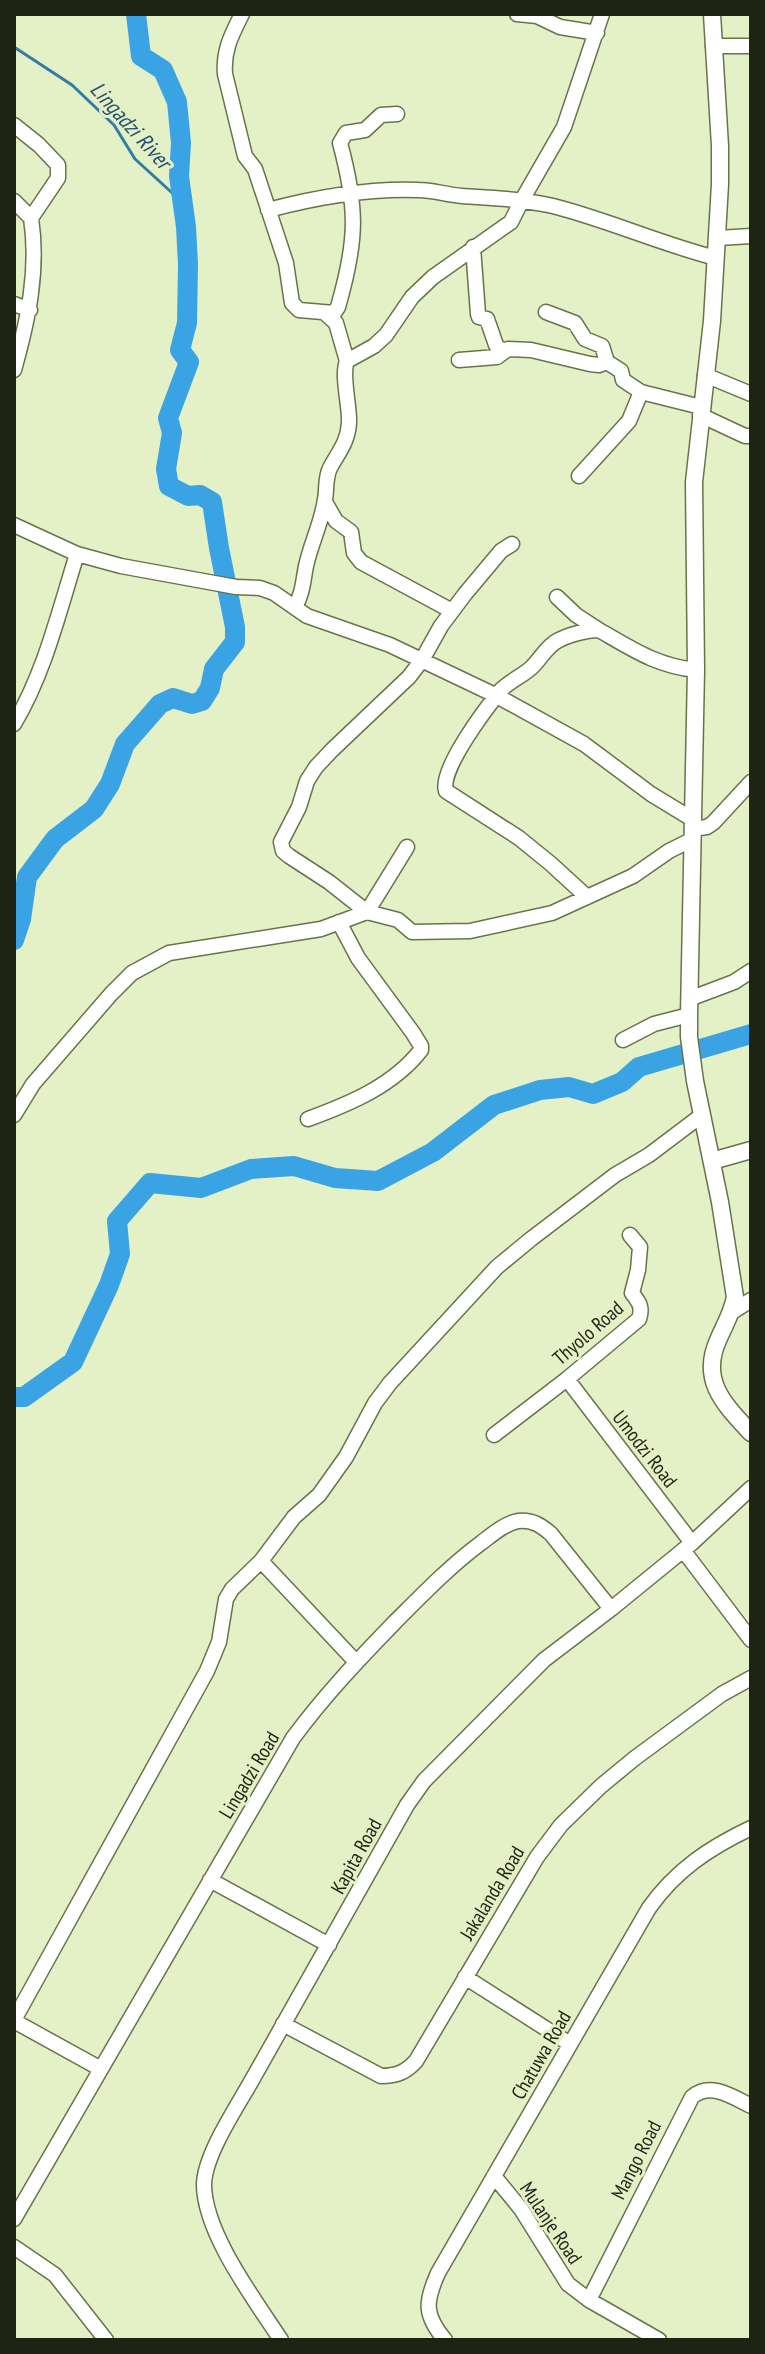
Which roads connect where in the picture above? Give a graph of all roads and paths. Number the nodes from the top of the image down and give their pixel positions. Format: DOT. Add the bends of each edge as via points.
graph roads {
  1 [pos="242,14"];
  2 [pos="517,14"];
  3 [pos="602,14"];
  4 [pos="712,14"];
  5 [pos="597,33"];
  6 [pos="713,46"];
  7 [pos="751,46"];
  8 [pos="397,114"];
  9 [pos="14,125"];
  10 [pos="351,192"];
  11 [pos="522,200"];
  12 [pos="14,201"];
  13 [pos="268,210"];
  14 [pos="31,218"];
  15 [pos="751,236"];
  16 [pos="718,238"];
  17 [pos="473,247"];
  18 [pos="716,258"];
  19 [pos="14,304"];
  20 [pos="30,310"];
  21 [pos="546,312"];
  22 [pos="326,314"];
  23 [pos="502,351"];
  24 [pos="459,360"];
  25 [pos="347,361"];
  26 [pos="607,362"];
  27 [pos="14,370"];
  28 [pos="705,375"];
  29 [pos="641,392"];
  30 [pos="751,394"];
  31 [pos="701,411"];
  32 [pos="749,439"];
  33 [pos="579,476"];
  34 [pos="325,502"];
  35 [pos="14,525"];
  36 [pos="512,544"];
  37 [pos="77,554"];
  38 [pos="557,597"];
  39 [pos="295,607"];
  40 [pos="452,611"];
  41 [pos="599,630"];
  42 [pos="422,660"];
  43 [pos="696,670"];
  44 [pos="497,696"];
  45 [pos="14,724"];
  46 [pos="751,782"];
  47 [pos="692,829"];
  48 [pos="407,847"];
  49 [pos="587,897"];
  50 [pos="367,912"];
  51 [pos="339,922"];
  52 [pos="751,971"];
  53 [pos="689,1007"];
  54 [pos="623,1040"];
  55 [pos="14,1115"];
  56 [pos="702,1115"];
  57 [pos="308,1119"];
  58 [pos="751,1150"];
  59 [pos="712,1161"];
  60 [pos="630,1235"];
  61 [pos="751,1300"];
  62 [pos="732,1312"];
  63 [pos="567,1379"];
  64 [pos="751,1433"];
  65 [pos="494,1435"];
  66 [pos="751,1488"];
  67 [pos="688,1546"];
  68 [pos="261,1561"];
  69 [pos="611,1609"];
  70 [pos="751,1640"];
  71 [pos="356,1662"];
  72 [pos="751,1678"];
  73 [pos="751,1828"];
  74 [pos="210,1880"];
  75 [pos="329,1945"];
  76 [pos="465,1977"];
  77 [pos="14,2021"];
  78 [pos="283,2024"];
  79 [pos="570,2044"];
  80 [pos="101,2069"];
  81 [pos="751,2106"];
  82 [pos="494,2176"];
  83 [pos="14,2219"];
  84 [pos="14,2247"];
  85 [pos="589,2300"];
  86 [pos="654,2339"];
  87 [pos="106,2340"];
  88 [pos="281,2340"];
  89 [pos="445,2340"];
  1 -- 13 [label="street" via="227,45 225,74 245,156 255,169"];
  2 -- 5 [label="street"];
  3 -- 5 [label="street"];
  4 -- 6 [label="street"];
  5 -- 11 [label="street" via="564,127"];
  6 -- 7 [label="street"];
  6 -- 16 [label="street" via="720,146"];
  8 -- 10 [label="street" via="381,115 365,130 346,133 340,143"];
  9 -- 14 [label="street" via="54,159 60,171"];
  10 -- 11 [label="street" via="421,190"];
  10 -- 13 [label="street"];
  10 -- 22 [label="street" via="352,256 338,307"];
  11 -- 17 [label="street" via="508,225"];
  11 -- 18 [label="street"];
  12 -- 14 [label="street"];
  13 -- 22 [label="street" via="294,307"];
  14 -- 20 [label="street"];
  15 -- 16 [label="street"];
  16 -- 18 [label="street"];
  17 -- 23 [label="street" via="478,314 487,319"];
  17 -- 25 [label="street" via="426,283 374,346"];
  18 -- 28 [label="street"];
  19 -- 20 [label="street"];
  20 -- 27 [label="street"];
  21 -- 26 [label="street" via="575,323 585,339 602,346"];
  22 -- 25 [label="street" via="336,323"];
  23 -- 24 [label="street" via="497,357"];
  23 -- 26 [label="street" via="531,350 590,364"];
  25 -- 34 [label="street" via="347,437 329,470"];
  26 -- 29 [label="street"];
  28 -- 30 [label="street"];
  28 -- 31 [label="street"];
  29 -- 31 [label="street"];
  29 -- 33 [label="street" via="629,421"];
  31 -- 32 [label="street"];
  31 -- 43 [label="street" via="694,482"];
  34 -- 39 [label="street"];
  34 -- 40 [label="street" via="336,521 351,532 361,562"];
  35 -- 37 [label="street"];
  36 -- 40 [label="street"];
  37 -- 39 [label="street" via="162,575 260,588"];
  37 -- 45 [label="street" via="31,691"];
  38 -- 41 [label="street"];
  39 -- 42 [label="street"];
  40 -- 42 [label="street"];
  41 -- 43 [label="street" via="654,661"];
  41 -- 44 [label="street" via="556,642"];
  42 -- 44 [label="street"];
  42 -- 50 [label="street" via="316,767 281,842 289,856"];
  43 -- 47 [label="street"];
  44 -- 47 [label="street" via="584,744"];
  44 -- 49 [label="street" via="461,747 446,777 446,791 519,838"];
  46 -- 47 [label="street" via="713,823"];
  47 -- 49 [label="street" via="633,876"];
  47 -- 53 [label="street"];
  48 -- 50 [label="street"];
  49 -- 50 [label="street" via="544,915 450,933 412,932 398,920"];
  50 -- 51 [label="street"];
  51 -- 55 [label="street" via="169,953 132,973 33,1084"];
  51 -- 57 [label="street" via="421,1050 392,1080"];
  52 -- 53 [label="street"];
  53 -- 54 [label="street"];
  53 -- 56 [label="street"];
  56 -- 59 [label="street"];
  56 -- 68 [label="street" via="567,1209 497,1267 390,1383 319,1495 294,1517"];
  58 -- 59 [label="street"];
  59 -- 62 [label="street" via="735,1297"];
  60 -- 63 [label="street, Thyolo Road" via="640,1247 632,1293 641,1305 639,1319"];
  61 -- 62 [label="street"];
  62 -- 64 [label="street" via="715,1347 713,1379 729,1410"];
  63 -- 65 [label="street, Thyolo Road"];
  63 -- 67 [label="street, Umodzi Road"];
  66 -- 67 [label="street, Kapita Road"];
  67 -- 69 [label="street, Kapita Road"];
  67 -- 70 [label="street, Umodzi Road"];
  68 -- 71 [label="street"];
  68 -- 77 [label="street" via="226,1599 210,1664"];
  69 -- 71 [label="street, Lingadzi Road" via="551,1534 541,1525 516,1522 455,1562"];
  69 -- 75 [label="street, Kapita Road" via="544,1660 424,1781"];
  71 -- 74 [label="street, Lingadzi Road" via="293,1738"];
  72 -- 76 [label="street, Jakalanda Road" via="635,1758 561,1825"];
  73 -- 79 [label="street, Chatuwa Road" via="714,1847 664,1887"];
  74 -- 75 [label="street"];
  74 -- 80 [label="street, Lingadzi Road"];
  75 -- 78 [label="street, Kapita Road"];
  76 -- 78 [label="street, Jakalanda Road" via="416,2061 392,2076 372,2073"];
  76 -- 79 [label="street"];
  77 -- 80 [label="street"];
  78 -- 88 [label="street, Kapita Road" via="210,2157 204,2183 218,2235"];
  79 -- 82 [label="street, Chatuwa Road"];
  80 -- 83 [label="street, Lingadzi Road"];
  81 -- 85 [label="street, Mango Road" via="711,2089 692,2097"];
  82 -- 85 [label="street, Mulanje Road" via="561,2275"];
  82 -- 89 [label="street, Chatuwa Road" via="431,2288 428,2314"];
  84 -- 87 [label="street" via="55,2275"];
  85 -- 86 [label="street, Mulanje Road"];
}
